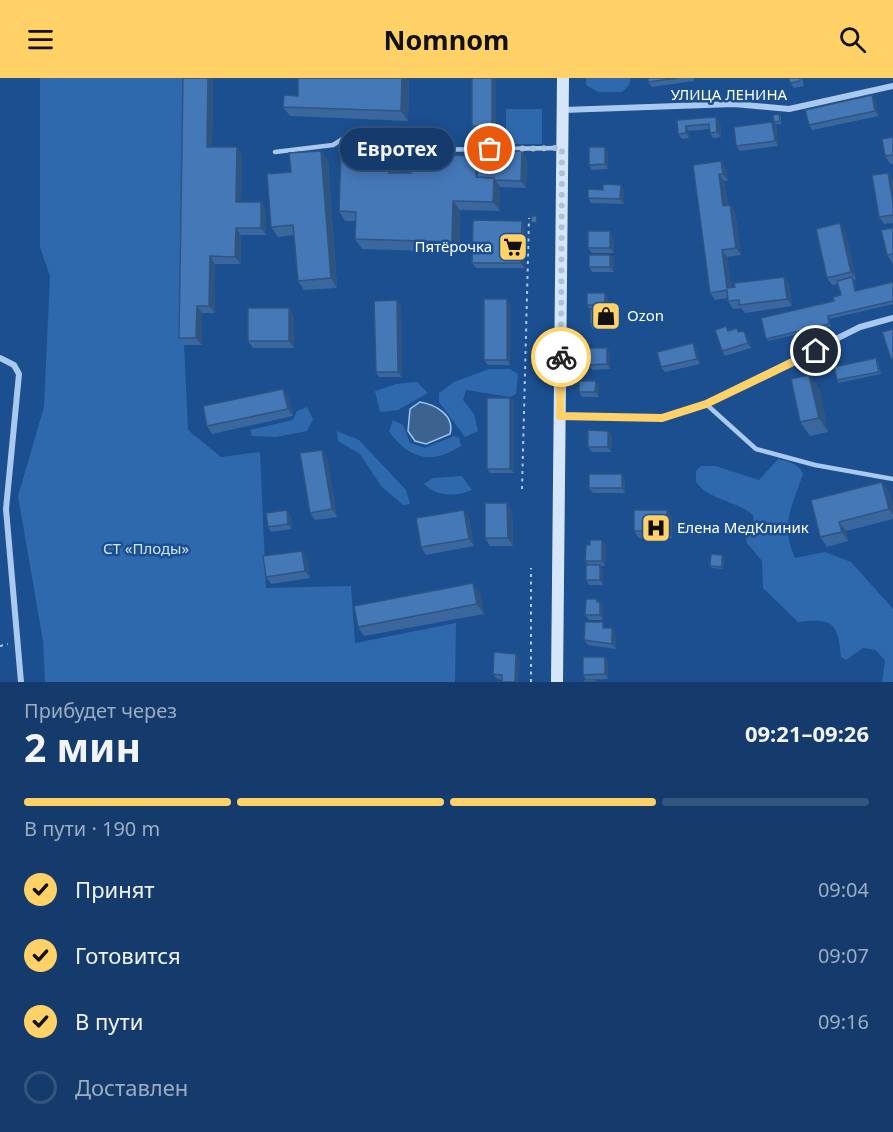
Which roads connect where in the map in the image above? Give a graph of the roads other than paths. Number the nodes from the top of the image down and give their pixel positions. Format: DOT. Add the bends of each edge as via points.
graph roads {
  1 [pos="563,78"];
  2 [pos="893,86"];
  3 [pos="563,110"];
  4 [pos="562,148"];
  5 [pos="275,152"];
  6 [pos="893,318"];
  7 [pos="0,358"];
  8 [pos="706,404"];
  9 [pos="560,416"];
  10 [pos="893,479"];
  11 [pos="21,682"];
  12 [pos="557,682"];
  1 -- 3 [label="main road"];
  2 -- 3 [label="street, УЛИЦА ЛЕНИНА" via="789,109 734,104"];
  3 -- 4 [label="main road"];
  4 -- 5 [label="lane" via="419,150 399,133 354,132 333,145"];
  4 -- 9 [label="main road"];
  6 -- 8 [label="street" via="860,327"];
  7 -- 11 [label="street" via="14,365 19,374 6,509"];
  8 -- 9 [label="street" via="662,418"];
  8 -- 10 [label="lane" via="756,449 815,465"];
  9 -- 12 [label="main road"];
}
